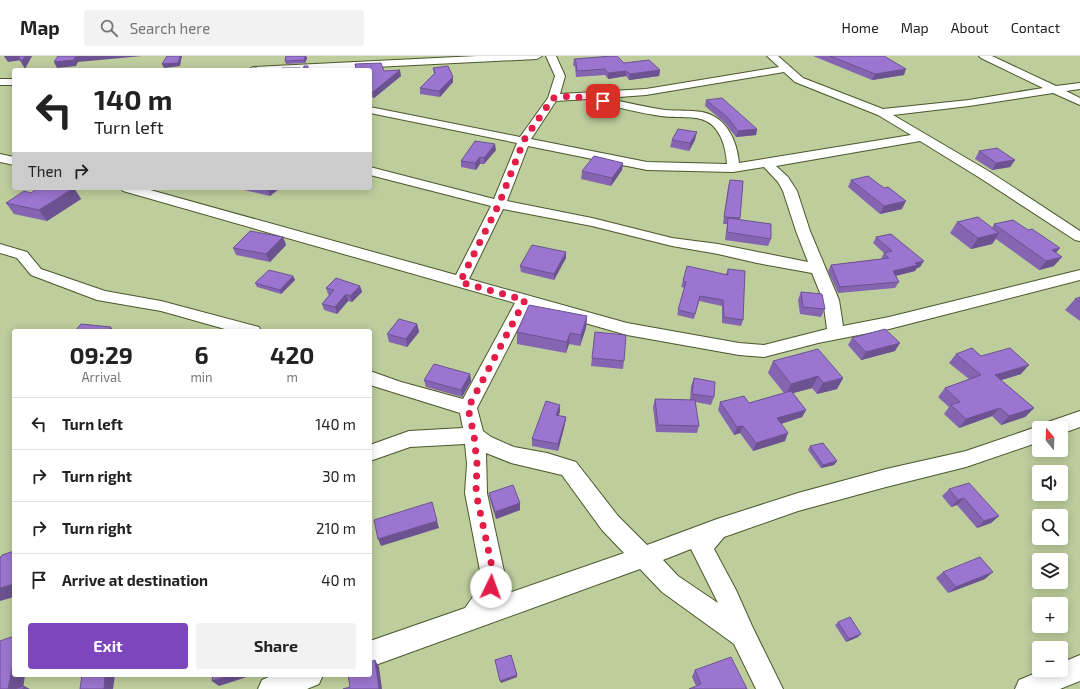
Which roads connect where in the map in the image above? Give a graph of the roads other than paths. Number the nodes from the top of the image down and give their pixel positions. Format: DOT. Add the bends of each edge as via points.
graph roads {
  1 [pos="325,56"];
  2 [pos="537,56"];
  3 [pos="551,56"];
  4 [pos="772,56"];
  5 [pos="984,56"];
  6 [pos="325,68"];
  7 [pos="341,68"];
  8 [pos="786,69"];
  9 [pos="0,82"];
  10 [pos="12,82"];
  11 [pos="1080,86"];
  12 [pos="1055,90"];
  13 [pos="571,96"];
  14 [pos="553,98"];
  15 [pos="1080,102"];
  16 [pos="372,110"];
  17 [pos="882,113"];
  18 [pos="922,137"];
  19 [pos="524,140"];
  20 [pos="0,158"];
  21 [pos="12,161"];
  22 [pos="767,163"];
  23 [pos="733,168"];
  24 [pos="372,172"];
  25 [pos="135,190"];
  26 [pos="499,204"];
  27 [pos="1080,237"];
  28 [pos="0,248"];
  29 [pos="819,269"];
  30 [pos="1080,275"];
  31 [pos="460,282"];
  32 [pos="525,300"];
  33 [pos="246,329"];
  34 [pos="836,334"];
  35 [pos="372,379"];
  36 [pos="468,408"];
  37 [pos="1080,418"];
  38 [pos="1068,423"];
  39 [pos="474,435"];
  40 [pos="1032,436"];
  41 [pos="372,452"];
  42 [pos="716,529"];
  43 [pos="644,557"];
  44 [pos="474,616"];
  45 [pos="743,635"];
  46 [pos="372,653"];
  47 [pos="1080,668"];
  48 [pos="304,677"];
  49 [pos="271,689"];
  50 [pos="770,689"];
  51 [pos="1028,689"];
  1 -- 6 [label="street"];
  2 -- 7 [label="street"];
  3 -- 14 [label="street" via="560,76"];
  4 -- 8 [label="street"];
  5 -- 12 [label="street"];
  8 -- 13 [label="street" via="646,92"];
  8 -- 17 [label="street" via="799,80"];
  9 -- 10 [label="street"];
  11 -- 12 [label="street"];
  12 -- 15 [label="street"];
  12 -- 17 [label="street"];
  13 -- 14 [label="street"];
  13 -- 23 [label="street" via="655,112 710,118 718,124 728,140"];
  14 -- 19 [label="street"];
  16 -- 19 [label="street"];
  17 -- 18 [label="street"];
  18 -- 22 [label="street"];
  18 -- 27 [label="street"];
  19 -- 23 [label="street" via="647,166"];
  19 -- 26 [label="street"];
  20 -- 21 [label="street"];
  22 -- 23 [label="street"];
  22 -- 29 [label="street" via="790,191"];
  24 -- 26 [label="street"];
  25 -- 31 [label="street"];
  26 -- 29 [label="street" via="592,222 672,242"];
  26 -- 31 [label="street"];
  28 -- 33 [label="street" via="22,255 36,272 103,296 161,306"];
  29 -- 34 [label="street" via="831,300"];
  30 -- 34 [label="street"];
  31 -- 32 [label="street"];
  32 -- 34 [label="street" via="627,329 764,351"];
  32 -- 36 [label="street"];
  35 -- 36 [label="street"];
  36 -- 39 [label="street"];
  37 -- 38 [label="street"];
  39 -- 41 [label="street" via="409,439"];
  39 -- 43 [label="street" via="484,443 511,455 569,468 610,522"];
  39 -- 44 [label="street" via="476,493 494,576 488,597"];
  40 -- 42 [label="street" via="966,460 820,496"];
  42 -- 43 [label="street"];
  42 -- 45 [label="street" via="702,550 728,598"];
  43 -- 44 [label="street"];
  43 -- 45 [label="street" via="670,584"];
  44 -- 46 [label="street"];
  45 -- 50 [label="street"];
  47 -- 51 [label="street"];
  48 -- 49 [label="street"];
}
